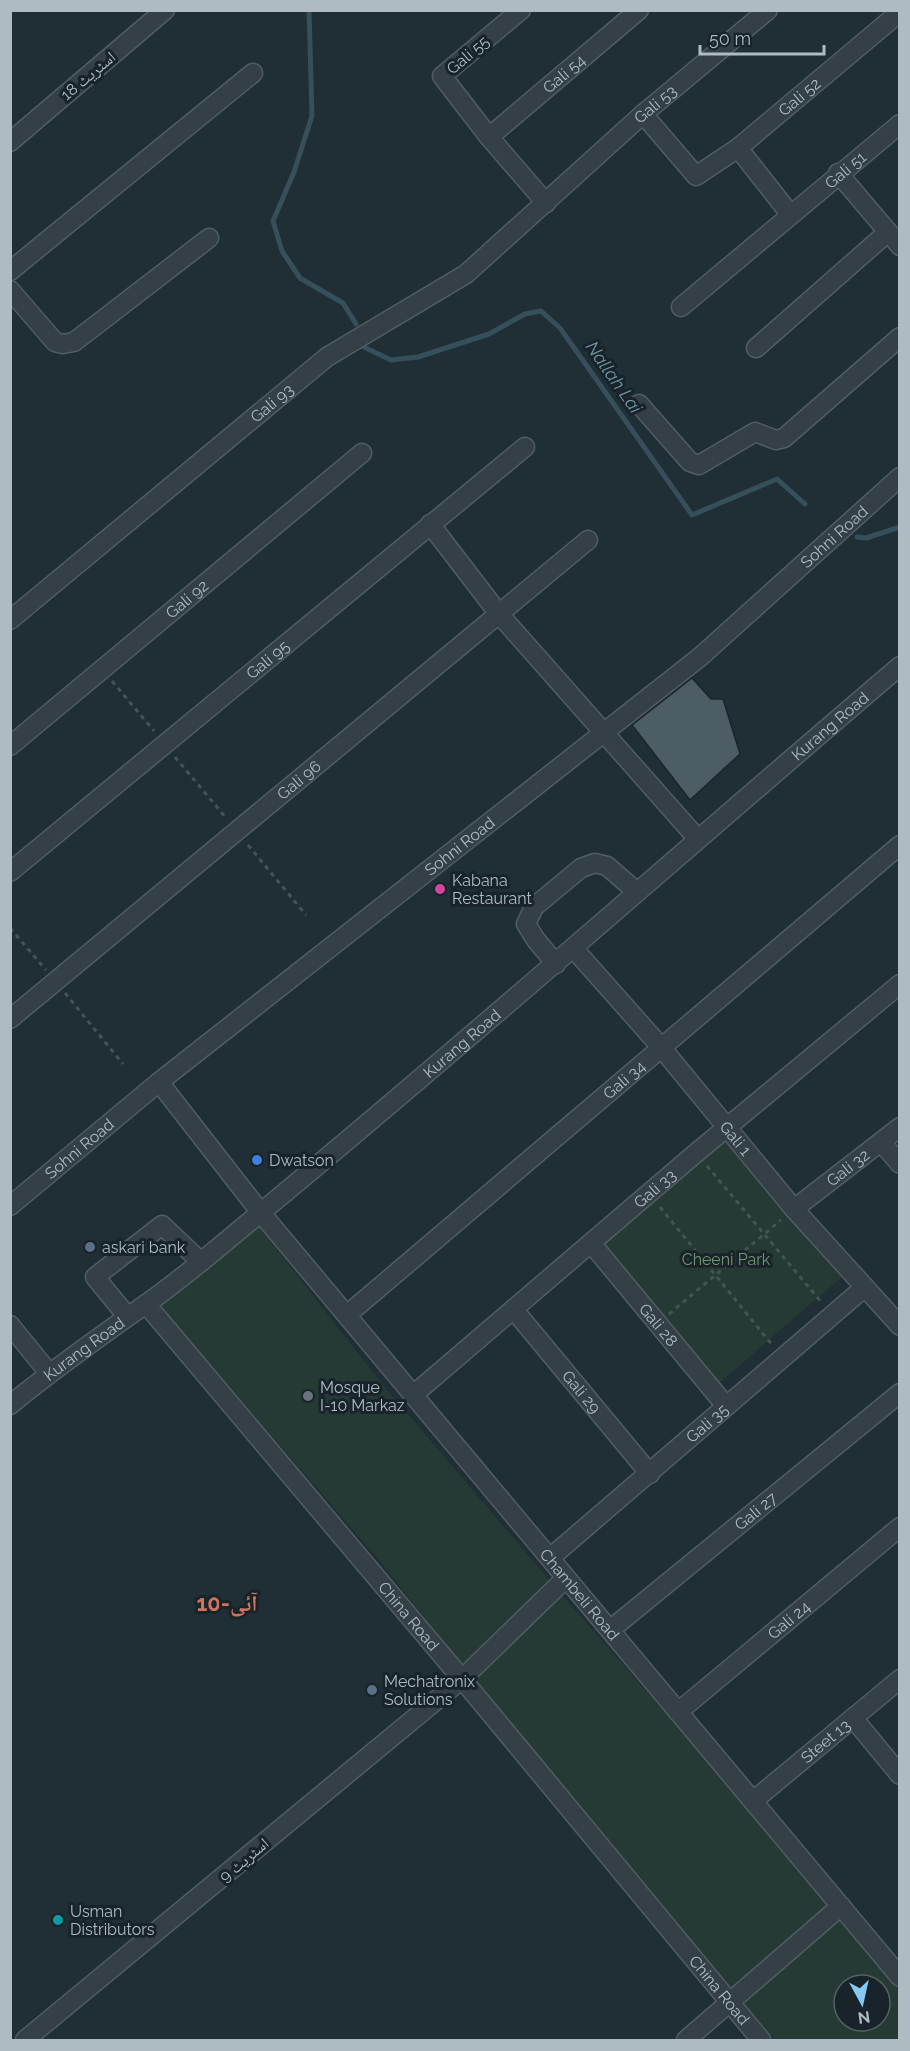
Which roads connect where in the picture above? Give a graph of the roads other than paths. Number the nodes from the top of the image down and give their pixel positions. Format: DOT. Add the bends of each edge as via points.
graph roads {
  1 [pos="165,10"];
  2 [pos="521,10"];
  3 [pos="639,10"];
  4 [pos="768,10"];
  5 [pos="900,12"];
  6 [pos="253,73"];
  7 [pos="643,114"];
  8 [pos="900,124"];
  9 [pos="489,138"];
  10 [pos="10,142"];
  11 [pos="738,148"];
  12 [pos="838,173"];
  13 [pos="546,203"];
  14 [pos="790,214"];
  15 [pos="209,238"];
  16 [pos="894,239"];
  17 [pos="10,271"];
  18 [pos="10,290"];
  19 [pos="681,307"];
  20 [pos="900,337"];
  21 [pos="756,348"];
  22 [pos="639,404"];
  23 [pos="525,447"];
  24 [pos="362,453"];
  25 [pos="900,477"];
  26 [pos="430,524"];
  27 [pos="588,540"];
  28 [pos="499,614"];
  29 [pos="10,620"];
  30 [pos="900,666"];
  31 [pos="605,731"];
  32 [pos="10,746"];
  33 [pos="697,838"];
  34 [pos="900,845"];
  35 [pos="10,872"];
  36 [pos="637,892"];
  37 [pos="574,949"];
  38 [pos="556,964"];
  39 [pos="900,984"];
  40 [pos="10,1019"];
  41 [pos="660,1046"];
  42 [pos="159,1082"];
  43 [pos="900,1127"];
  44 [pos="728,1128"];
  45 [pos="881,1142"];
  46 [pos="900,1164"];
  47 [pos="10,1206"];
  48 [pos="794,1209"];
  49 [pos="261,1213"];
  50 [pos="591,1244"];
  51 [pos="201,1262"];
  52 [pos="865,1287"];
  53 [pos="146,1304"];
  54 [pos="514,1310"];
  55 [pos="348,1314"];
  56 [pos="127,1316"];
  57 [pos="10,1325"];
  58 [pos="900,1326"];
  59 [pos="49,1373"];
  60 [pos="900,1393"];
  61 [pos="413,1395"];
  62 [pos="10,1405"];
  63 [pos="726,1406"];
  64 [pos="650,1474"];
  65 [pos="900,1527"];
  66 [pos="550,1558"];
  67 [pos="566,1578"];
  68 [pos="610,1630"];
  69 [pos="462,1679"];
  70 [pos="900,1679"];
  71 [pos="678,1712"];
  72 [pos="853,1718"];
  73 [pos="900,1775"];
  74 [pos="753,1801"];
  75 [pos="841,1906"];
  76 [pos="900,1977"];
  77 [pos="730,2004"];
  78 [pos="25,2040"];
  79 [pos="686,2040"];
  80 [pos="761,2040"];
  1 -- 10 [label="street, اسٹریٹ 18"];
  2 -- 9 [label="street, Gali 55" via="442,76"];
  3 -- 9 [label="street, Gali 54"];
  4 -- 7 [label="street, Gali 53"];
  5 -- 11 [label="street, Gali 52"];
  6 -- 17 [label="street"];
  7 -- 11 [label="street, Gali 52" via="696,176"];
  7 -- 13 [label="street, Gali 53"];
  8 -- 12 [label="street, Gali 51"];
  9 -- 13 [label="street"];
  11 -- 14 [label="street"];
  12 -- 14 [label="street, Gali 51"];
  12 -- 16 [label="street"];
  13 -- 29 [label="street, Gali 93" via="466,274 327,357"];
  14 -- 19 [label="street, Gali 51"];
  15 -- 18 [label="street" via="74,342 55,342"];
  16 -- 21 [label="street"];
  20 -- 22 [label="street" via="784,438 776,440 754,432 699,465 690,462"];
  23 -- 26 [label="street, Gali 95"];
  24 -- 32 [label="street, Gali 92"];
  25 -- 31 [label="street, Sohni Road" via="700,657"];
  26 -- 28 [label="street"];
  26 -- 35 [label="street, Gali 95"];
  27 -- 28 [label="street, Gali 96"];
  28 -- 31 [label="street"];
  28 -- 40 [label="street, Gali 96"];
  30 -- 33 [label="street, Kurang Road"];
  31 -- 33 [label="street"];
  31 -- 42 [label="street, Sohni Road"];
  33 -- 36 [label="street, Kurang Road"];
  34 -- 41 [label="street, Gali 34"];
  36 -- 37 [label="street, Kurang Road"];
  36 -- 38 [label="street" via="607,866 595,863 574,873 534,907 526,924"];
  37 -- 38 [label="street, Kurang Road"];
  37 -- 41 [label="street, Gali 1"];
  38 -- 49 [label="street, Kurang Road"];
  39 -- 44 [label="street, Gali 33"];
  41 -- 44 [label="street, Gali 1"];
  41 -- 55 [label="street, Gali 34"];
  42 -- 47 [label="street, Sohni Road"];
  42 -- 49 [label="street, Chambeli Road"];
  43 -- 45 [label="street, Gali 32"];
  44 -- 48 [label="street, Gali 1"];
  44 -- 50 [label="street, Gali 33"];
  45 -- 46 [label="street"];
  45 -- 48 [label="street, Gali 32"];
  48 -- 52 [label="street, Gali 1"];
  49 -- 51 [label="street, Kurang Road"];
  49 -- 55 [label="street, Chambeli Road"];
  50 -- 54 [label="street, Gali 33"];
  50 -- 63 [label="street, Gali 28"];
  51 -- 53 [label="street, Kurang Road"];
  51 -- 56 [label="street" via="162,1225 95,1277"];
  52 -- 58 [label="street, Gali 1"];
  52 -- 63 [label="street, Gali 35"];
  53 -- 56 [label="street, Kurang Road"];
  53 -- 69 [label="street, China Road"];
  54 -- 61 [label="street, Gali 33"];
  54 -- 64 [label="street, Gali 29"];
  55 -- 61 [label="street, Chambeli Road"];
  56 -- 59 [label="street, Kurang Road"];
  57 -- 59 [label="street"];
  59 -- 62 [label="street, Kurang Road"];
  60 -- 68 [label="street, Gali 27"];
  61 -- 66 [label="street, Chambeli Road"];
  63 -- 64 [label="street, Gali 35"];
  64 -- 66 [label="street, Gali 35"];
  65 -- 71 [label="street, Gali 24"];
  66 -- 67 [label="street, Chambeli Road"];
  67 -- 68 [label="street, Chambeli Road"];
  67 -- 69 [label="street, اسٹریٹ 9"];
  68 -- 71 [label="street, Chambeli Road"];
  69 -- 77 [label="street, China Road"];
  69 -- 78 [label="street, اسٹریٹ 9"];
  70 -- 72 [label="street, Steet 13"];
  71 -- 74 [label="street, Chambeli Road"];
  72 -- 73 [label="street"];
  72 -- 74 [label="street, Steet 13"];
  74 -- 75 [label="street, Chambeli Road"];
  75 -- 76 [label="street, Chambeli Road"];
  75 -- 77 [label="street"];
  77 -- 79 [label="street"];
  77 -- 80 [label="street, China Road"];
}
